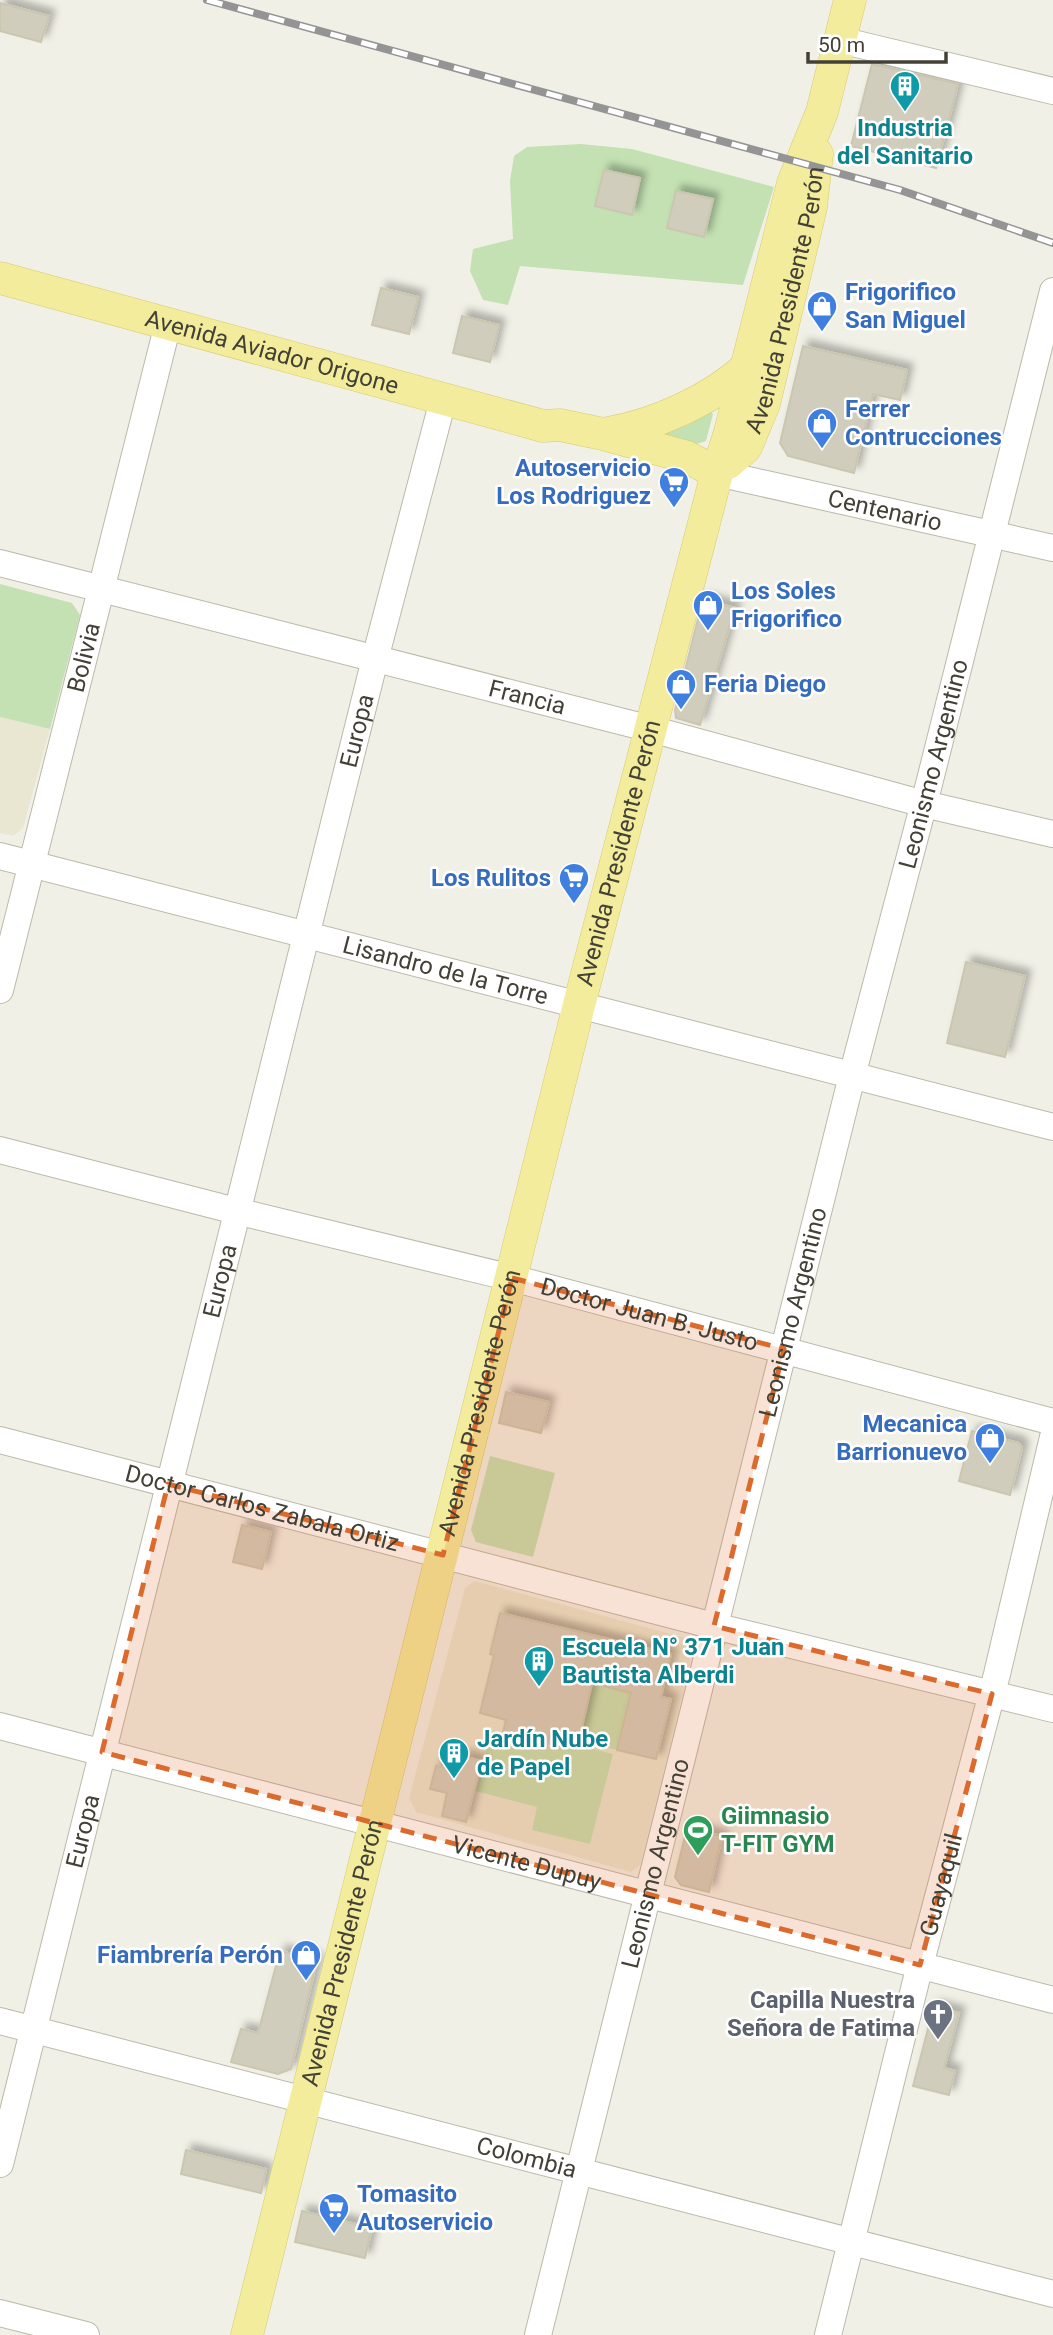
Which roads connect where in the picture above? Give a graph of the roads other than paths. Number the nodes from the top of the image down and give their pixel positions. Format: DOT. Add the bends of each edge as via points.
graph roads {
  1 [pos="850,0"];
  2 [pos="840,40"];
  3 [pos="1053,92"];
  4 [pos="822,112"];
  5 [pos="0,278"];
  6 [pos="1053,291"];
  7 [pos="168,324"];
  8 [pos="746,368"];
  9 [pos="443,400"];
  10 [pos="542,426"];
  11 [pos="603,434"];
  12 [pos="717,472"];
  13 [pos="992,533"];
  14 [pos="1053,548"];
  15 [pos="0,563"];
  16 [pos="100,588"];
  17 [pos="375,659"];
  18 [pos="651,729"];
  19 [pos="924,804"];
  20 [pos="1053,834"];
  21 [pos="0,856"];
  22 [pos="31,864"];
  23 [pos="306,935"];
  24 [pos="0,990"];
  25 [pos="579,1005"];
  26 [pos="852,1076"];
  27 [pos="1053,1127"];
  28 [pos="0,1150"];
  29 [pos="236,1211"];
  30 [pos="512,1278"];
  31 [pos="784,1349"];
  32 [pos="1053,1422"];
  33 [pos="1053,1437"];
  34 [pos="0,1440"];
  35 [pos="168,1483"];
  36 [pos="443,1555"];
  37 [pos="715,1626"];
  38 [pos="992,1693"];
  39 [pos="1053,1709"];
  40 [pos="0,1726"];
  41 [pos="102,1752"];
  42 [pos="376,1824"];
  43 [pos="649,1895"];
  44 [pos="920,1965"];
  45 [pos="1053,2000"];
  46 [pos="0,2021"];
  47 [pos="33,2029"];
  48 [pos="306,2100"];
  49 [pos="0,2164"];
  50 [pos="579,2171"];
  51 [pos="852,2242"];
  52 [pos="1053,2294"];
  53 [pos="0,2313"];
  54 [pos="86,2335"];
  55 [pos="247,2335"];
  56 [pos="538,2335"];
  57 [pos="828,2335"];
  1 -- 2 [label="main road, Avenida Presidente Perón"];
  2 -- 3 [label="street"];
  2 -- 4 [label="main road, Avenida Presidente Perón"];
  4 -- 8 [label="main road, Avenida Presidente Perón" via="793,183"];
  4 -- 12 [label="main road, Avenida Presidente Perón" via="811,207 764,404 746,447"];
  5 -- 7 [label="main road, Avenida Aviador Origone"];
  6 -- 13 [label="street, Leonismo Argentino"];
  7 -- 9 [label="main road, Avenida Aviador Origone"];
  7 -- 16 [label="street, Bolivia"];
  8 -- 11 [label="main road" via="711,394 645,425"];
  8 -- 12 [label="main road, Avenida Presidente Perón"];
  9 -- 10 [label="main road, Avenida Aviador Origone"];
  9 -- 17 [label="street, Europa"];
  10 -- 11 [label="main road, Avenida Aviador Origone"];
  10 -- 12 [label="main road, Avenida Aviador Origone" via="561,439 685,472"];
  11 -- 12 [label="main road, Avenida Aviador Origone" via="687,457"];
  12 -- 13 [label="street, Centenario"];
  12 -- 18 [label="main road, Avenida Presidente Perón"];
  13 -- 14 [label="street, Centenario"];
  13 -- 19 [label="street, Leonismo Argentino"];
  15 -- 16 [label="street, Francia"];
  16 -- 17 [label="street, Francia"];
  16 -- 22 [label="street, Bolivia"];
  17 -- 18 [label="street, Francia"];
  17 -- 23 [label="street, Europa"];
  18 -- 19 [label="street, Francia"];
  18 -- 25 [label="main road, Avenida Presidente Perón"];
  19 -- 20 [label="street, Francia"];
  19 -- 26 [label="street, Leonismo Argentino"];
  21 -- 22 [label="street, Lisandro de la Torre"];
  22 -- 23 [label="street, Lisandro de la Torre"];
  22 -- 24 [label="street, Bolivia"];
  23 -- 25 [label="street, Lisandro de la Torre"];
  23 -- 29 [label="street, Europa"];
  25 -- 26 [label="street, Lisandro de la Torre"];
  25 -- 30 [label="main road, Avenida Presidente Perón"];
  26 -- 27 [label="street, Lisandro de la Torre"];
  26 -- 31 [label="street, Leonismo Argentino"];
  28 -- 29 [label="street, Doctor Juan B. Justo"];
  29 -- 30 [label="street, Doctor Juan B. Justo"];
  29 -- 35 [label="street, Europa"];
  30 -- 31 [label="street, Doctor Juan B. Justo"];
  30 -- 36 [label="main road, Avenida Presidente Perón"];
  31 -- 32 [label="street, Doctor Juan B. Justo"];
  31 -- 37 [label="street, Leonismo Argentino"];
  33 -- 38 [label="street, Guayaquil"];
  34 -- 35 [label="street, Doctor Carlos Zabala Ortiz"];
  35 -- 36 [label="street, Doctor Carlos Zabala Ortiz"];
  35 -- 41 [label="street, Europa"];
  36 -- 37 [label="street, Doctor Carlos Zabala Ortiz"];
  36 -- 42 [label="main road, Avenida Presidente Perón"];
  37 -- 38 [label="street, Doctor Carlos Zabala Ortiz"];
  37 -- 43 [label="street, Leonismo Argentino"];
  38 -- 39 [label="street, Doctor Carlos Zabala Ortiz"];
  38 -- 44 [label="street, Guayaquil"];
  40 -- 41 [label="street, Vicente Dupuy"];
  41 -- 42 [label="street, Vicente Dupuy"];
  41 -- 47 [label="street, Europa"];
  42 -- 43 [label="street, Vicente Dupuy"];
  42 -- 48 [label="main road, Avenida Presidente Perón"];
  43 -- 44 [label="street, Vicente Dupuy"];
  43 -- 50 [label="street, Leonismo Argentino"];
  44 -- 45 [label="street, Vicente Dupuy"];
  44 -- 51 [label="street, Guayaquil"];
  46 -- 47 [label="street, Colombia"];
  47 -- 48 [label="street, Colombia"];
  47 -- 49 [label="street, Europa"];
  48 -- 50 [label="street, Colombia"];
  48 -- 55 [label="main road, Avenida Presidente Perón"];
  50 -- 51 [label="street, Colombia"];
  50 -- 56 [label="street, Leonismo Argentino"];
  51 -- 52 [label="street, Colombia"];
  51 -- 57 [label="street, Guayaquil"];
  53 -- 54 [label="street"];
}
